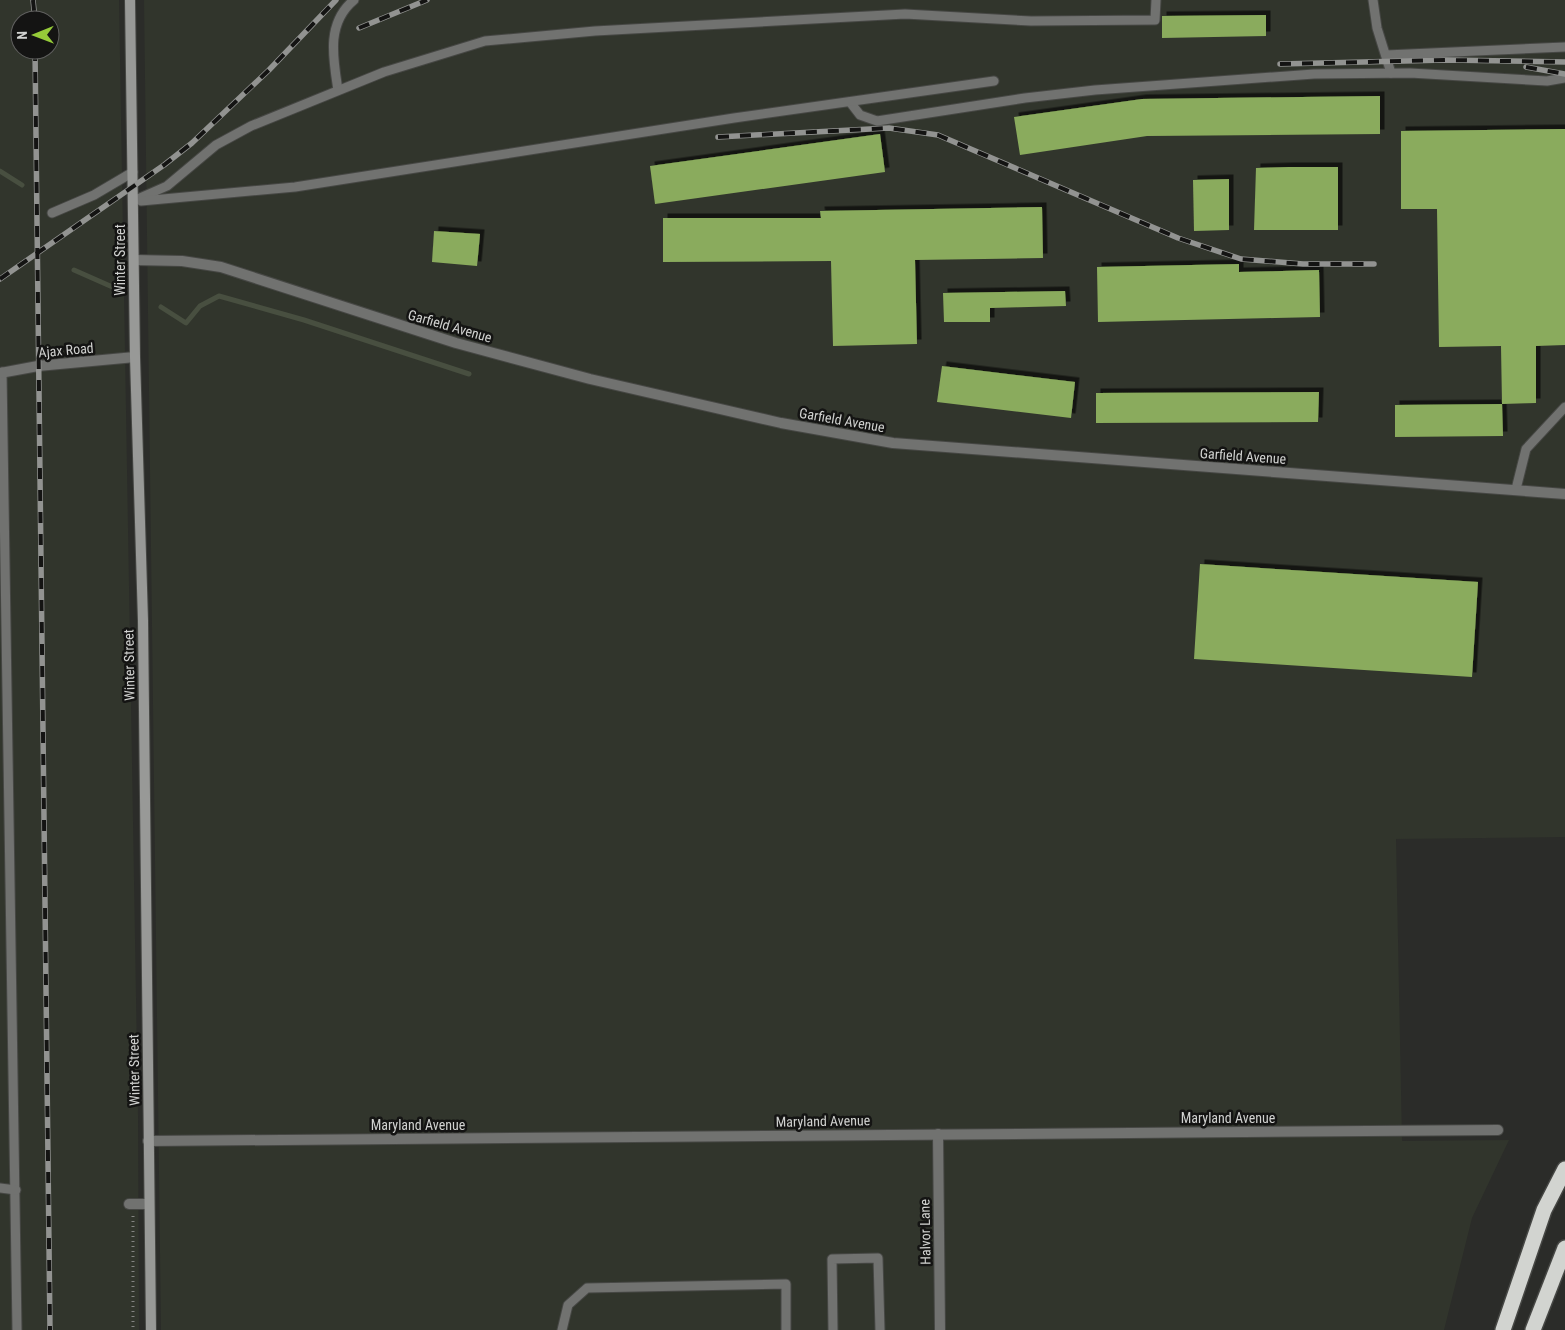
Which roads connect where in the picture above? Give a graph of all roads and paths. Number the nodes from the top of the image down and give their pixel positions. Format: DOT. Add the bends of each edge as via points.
graph roads {
  1 [pos="130,0"];
  2 [pos="354,0"];
  3 [pos="1156,0"];
  4 [pos="1373,0"];
  5 [pos="1565,47"];
  6 [pos="1386,55"];
  7 [pos="1391,73"];
  8 [pos="1565,78"];
  9 [pos="994,82"];
  10 [pos="338,90"];
  11 [pos="850,102"];
  12 [pos="133,172"];
  13 [pos="133,201"];
  14 [pos="52,213"];
  15 [pos="134,260"];
  16 [pos="135,357"];
  17 [pos="1,373"];
  18 [pos="1565,407"];
  19 [pos="1516,489"];
  20 [pos="1565,494"];
  21 [pos="1498,1130"];
  22 [pos="938,1134"];
  23 [pos="148,1140"];
  24 [pos="1565,1169"];
  25 [pos="0,1188"];
  26 [pos="16,1190"];
  27 [pos="131,1204"];
  28 [pos="149,1204"];
  29 [pos="1565,1248"];
  30 [pos="17,1330"];
  31 [pos="133,1330"];
  32 [pos="151,1330"];
  33 [pos="562,1330"];
  34 [pos="786,1330"];
  35 [pos="833,1330"];
  36 [pos="880,1330"];
  37 [pos="940,1330"];
  38 [pos="1503,1330"];
  39 [pos="1533,1330"];
  1 -- 12 [label="street, Winter Street"];
  2 -- 10 [label="lane" via="342,12 335,30"];
  3 -- 10 [label="lane" via="1155,20 1031,21 905,14 510,37 447,51"];
  4 -- 6 [label="lane" via="1377,28"];
  5 -- 6 [label="lane"];
  6 -- 7 [label="lane"];
  7 -- 8 [label="lane" via="1547,82"];
  7 -- 11 [label="lane" via="1314,74 1111,89 1025,98 876,121 860,115"];
  9 -- 11 [label="lane"];
  10 -- 13 [label="lane" via="226,139 208,150 168,186"];
  11 -- 13 [label="lane" via="295,187"];
  12 -- 13 [label="street, Winter Street"];
  12 -- 14 [label="lane" via="94,195"];
  13 -- 15 [label="street, Winter Street"];
  15 -- 16 [label="street, Winter Street"];
  15 -- 19 [label="street, Garfield Avenue" via="182,261 221,267 401,326 548,368 856,438 1138,463"];
  16 -- 17 [label="street, Ajax Road" via="38,366"];
  16 -- 23 [label="street, Winter Street" via="143,621"];
  17 -- 26 [label="lane"];
  18 -- 19 [label="lane" via="1526,450"];
  19 -- 20 [label="street, Garfield Avenue"];
  21 -- 22 [label="street, Maryland Avenue"];
  22 -- 23 [label="street, Maryland Avenue"];
  22 -- 37 [label="street, Halvor Lane"];
  23 -- 28 [label="street, Winter Street"];
  24 -- 38 [label="highway" via="1544,1210"];
  25 -- 26 [label="lane"];
  26 -- 30 [label="lane"];
  27 -- 28 [label="street"];
  27 -- 31 [label="path"];
  28 -- 32 [label="street, Winter Street"];
  29 -- 39 [label="highway"];
  33 -- 34 [label="lane" via="568,1305 587,1288 786,1284"];
  35 -- 36 [label="lane" via="832,1259 878,1258"];
}
